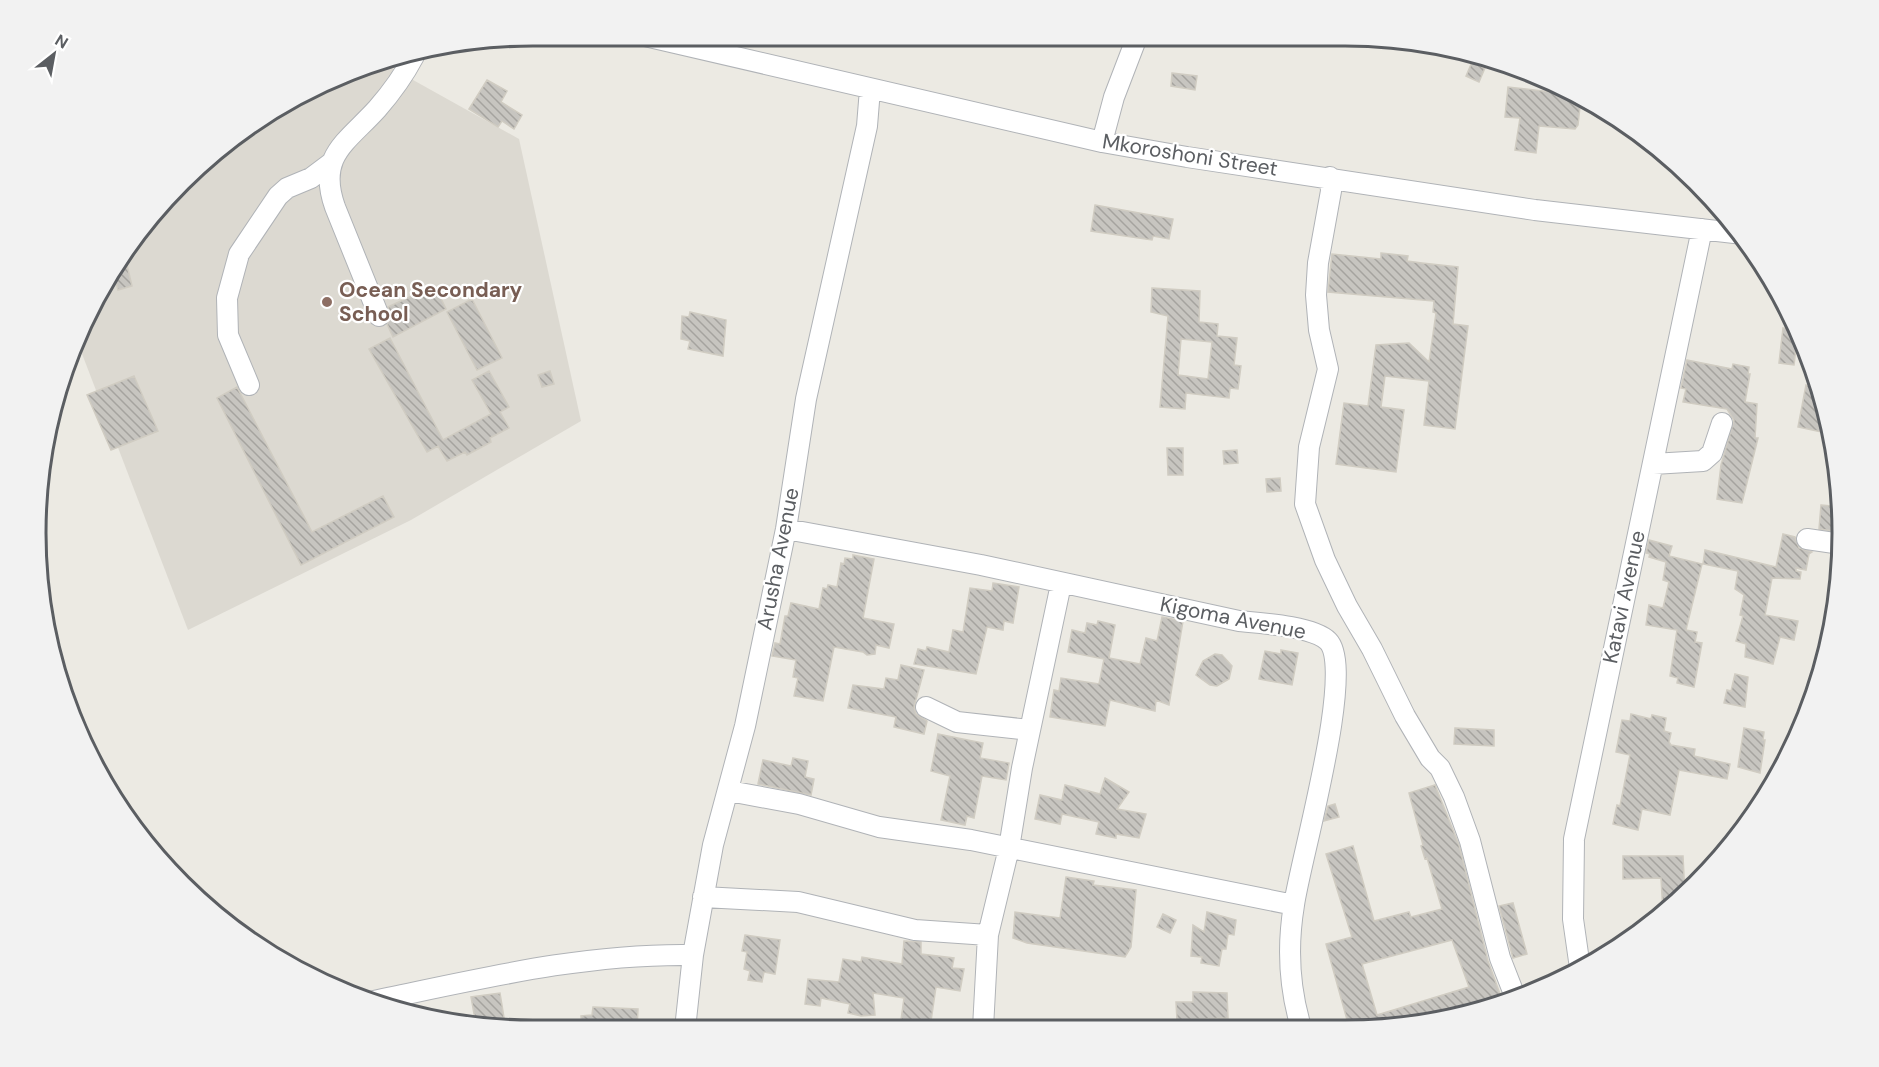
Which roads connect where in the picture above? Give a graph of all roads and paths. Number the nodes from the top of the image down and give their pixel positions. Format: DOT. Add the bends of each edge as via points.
graph roads {
  1 [pos="687,46"];
  2 [pos="1134,46"];
  3 [pos="411,62"];
  4 [pos="870,89"];
  5 [pos="1102,142"];
  6 [pos="331,163"];
  7 [pos="1330,177"];
  8 [pos="1702,229"];
  9 [pos="1728,232"];
  10 [pos="379,316"];
  11 [pos="249,385"];
  12 [pos="1722,423"];
  13 [pos="1653,464"];
  14 [pos="786,529"];
  15 [pos="1807,539"];
  16 [pos="1832,543"];
  17 [pos="1061,584"];
  18 [pos="926,707"];
  19 [pos="1030,730"];
  20 [pos="729,791"];
  21 [pos="1008,848"];
  22 [pos="704,897"];
  23 [pos="1294,905"];
  24 [pos="988,935"];
  25 [pos="693,955"];
  26 [pos="1579,960"];
  27 [pos="1513,991"];
  28 [pos="399,1002"];
  29 [pos="686,1020"];
  30 [pos="983,1020"];
  31 [pos="1299,1020"];
  1 -- 4 [label="street, Mkoroshoni Street"];
  2 -- 5 [label="street"];
  3 -- 6 [label="street"];
  4 -- 5 [label="street, Mkoroshoni Street"];
  4 -- 14 [label="street, Arusha Avenue" via="867,126 806,399"];
  5 -- 7 [label="street, Mkoroshoni Street"];
  6 -- 10 [label="street" via="330,192"];
  6 -- 11 [label="street" via="278,196 239,254 227,298 228,335"];
  7 -- 8 [label="street, Mkoroshoni Street" via="1535,210"];
  7 -- 27 [label="street" via="1316,295 1328,369 1308,447 1305,504 1347,606 1405,716 1440,768 1454,797"];
  8 -- 9 [label="street, Mkoroshoni Street"];
  8 -- 13 [label="street, Katavi Avenue"];
  12 -- 13 [label="street" via="1712,453 1703,461"];
  13 -- 26 [label="street, Katavi Avenue" via="1574,839 1573,918"];
  14 -- 17 [label="street, Kigoma Avenue"];
  14 -- 20 [label="street, Arusha Avenue"];
  15 -- 16 [label="street"];
  17 -- 19 [label="street"];
  17 -- 23 [label="street, Kigoma Avenue" via="1239,621 1277,625 1329,642 1336,658 1336,684 1324,764"];
  18 -- 19 [label="street" via="957,722"];
  19 -- 21 [label="street"];
  20 -- 21 [label="street" via="799,804 879,826"];
  20 -- 22 [label="street, Arusha Avenue" via="713,845"];
  21 -- 23 [label="street"];
  21 -- 24 [label="street"];
  22 -- 24 [label="street" via="798,902 915,930"];
  22 -- 25 [label="street, Arusha Avenue"];
  23 -- 31 [label="street, Kigoma Avenue" via="1289,962"];
  24 -- 30 [label="street"];
  25 -- 28 [label="street" via="650,954 574,962"];
  25 -- 29 [label="street, Arusha Avenue"];
}
